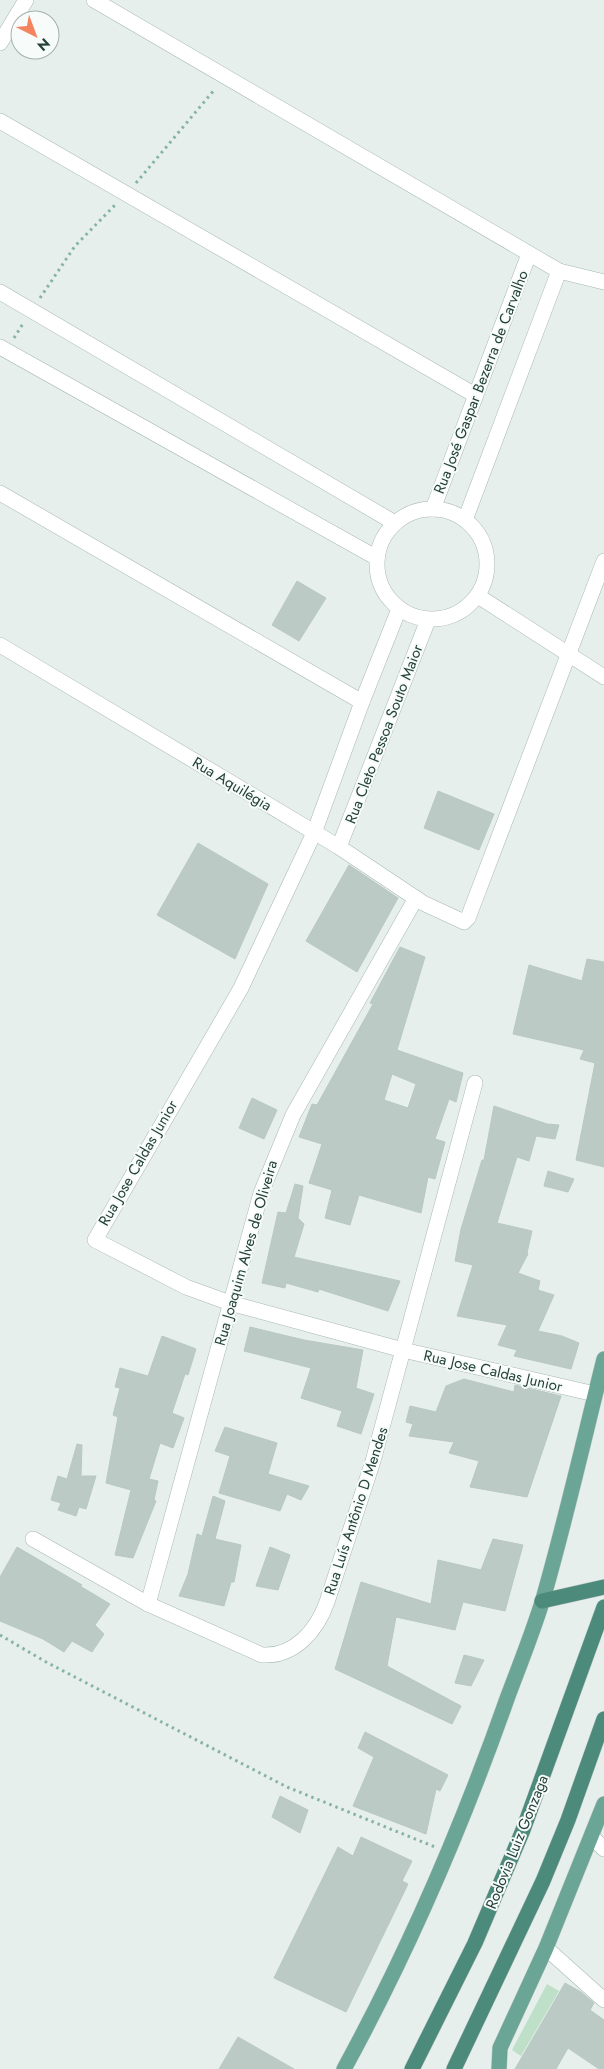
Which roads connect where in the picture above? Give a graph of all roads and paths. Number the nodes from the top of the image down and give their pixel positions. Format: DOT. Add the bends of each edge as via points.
graph roads {
  1 [pos="26,0"];
  2 [pos="94,0"];
  3 [pos="0,44"];
  4 [pos="225,76"];
  5 [pos="0,120"];
  6 [pos="127,194"];
  7 [pos="529,254"];
  8 [pos="559,271"];
  9 [pos="604,282"];
  10 [pos="0,292"];
  11 [pos="32,310"];
  12 [pos="3,349"];
  13 [pos="475,395"];
  14 [pos="0,493"];
  15 [pos="433,509"];
  16 [pos="465,520"];
  17 [pos="395,524"];
  18 [pos="377,558"];
  19 [pos="604,561"];
  20 [pos="478,596"];
  21 [pos="399,609"];
  22 [pos="428,620"];
  23 [pos="0,645"];
  24 [pos="568,655"];
  25 [pos="604,677"];
  26 [pos="362,702"];
  27 [pos="314,833"];
  28 [pos="339,847"];
  29 [pos="416,898"];
  30 [pos="476,1083"];
  31 [pos="230,1303"];
  32 [pos="404,1350"];
  33 [pos="604,1359"];
  34 [pos="595,1394"];
  35 [pos="33,1538"];
  36 [pos="604,1587"];
  37 [pos="542,1601"];
  38 [pos="148,1604"];
  39 [pos="604,1607"];
  40 [pos="0,1635"];
  41 [pos="604,1719"];
  42 [pos="604,1804"];
  43 [pos="592,1836"];
  44 [pos="604,1848"];
  45 [pos="448,1852"];
  46 [pos="546,1948"];
  47 [pos="604,2000"];
  48 [pos="344,2069"];
  49 [pos="412,2069"];
  50 [pos="454,2069"];
  51 [pos="498,2069"];
  1 -- 3 [label="street"];
  2 -- 4 [label="street"];
  4 -- 6 [label="path"];
  4 -- 7 [label="street"];
  5 -- 6 [label="street"];
  6 -- 11 [label="path" via="74,246"];
  6 -- 13 [label="street"];
  7 -- 8 [label="street"];
  7 -- 13 [label="street, Rua José Gaspar Bezerra de Carvalho"];
  8 -- 9 [label="street"];
  8 -- 16 [label="street"];
  10 -- 11 [label="street"];
  11 -- 12 [label="path"];
  11 -- 17 [label="street"];
  12 -- 18 [label="street"];
  13 -- 15 [label="street, Rua José Gaspar Bezerra de Carvalho"];
  14 -- 26 [label="street"];
  15 -- 16 [label="street" via="450,512"];
  15 -- 17 [label="street" via="406,515"];
  16 -- 20 [label="street" via="485,547 485,580"];
  17 -- 18 [label="street" via="380,545"];
  18 -- 21 [label="street" via="381,586"];
  19 -- 24 [label="street"];
  20 -- 22 [label="street" via="447,618"];
  20 -- 24 [label="street"];
  21 -- 22 [label="street" via="413,617"];
  21 -- 26 [label="street, Rua Cleto Pessoa Souto Maior"];
  22 -- 28 [label="street, Rua Cleto Pessoa Souto Maior"];
  23 -- 27 [label="street, Rua Aquilégia"];
  24 -- 25 [label="street"];
  24 -- 29 [label="street, Rua Aquilégia" via="468,918 464,922"];
  26 -- 27 [label="street, Rua Cleto Pessoa Souto Maior"];
  27 -- 28 [label="street, Rua Aquilégia"];
  27 -- 31 [label="street, Rua Jose Caldas Junior" via="241,988 95,1239 186,1287"];
  28 -- 29 [label="street, Rua Aquilégia"];
  29 -- 31 [label="street, Rua Joaquim Alves de Oliveira" via="292,1115 260,1193"];
  30 -- 32 [label="street, Rua Luís Antônio D Mendes"];
  31 -- 32 [label="street, Rua Jose Caldas Junior"];
  31 -- 38 [label="street, Rua Joaquim Alves de Oliveira"];
  32 -- 34 [label="street, Rua Jose Caldas Junior"];
  32 -- 38 [label="street, Rua Luís Antônio D Mendes" via="373,1461 327,1602 320,1621 311,1632 292,1648 270,1656 262,1655"];
  33 -- 34 [label="main road"];
  34 -- 37 [label="main road" via="573,1492"];
  35 -- 38 [label="street, Rua Luís Antônio D Mendes"];
  36 -- 37 [label="highway"];
  37 -- 45 [label="main road" via="486,1761"];
  39 -- 49 [label="highway, Rodovia Luiz Gonzaga" via="523,1830 475,1943"];
  40 -- 45 [label="path" via="287,1787"];
  41 -- 50 [label="highway" via="543,1881"];
  42 -- 43 [label="main road"];
  43 -- 44 [label="street"];
  43 -- 46 [label="main road"];
  45 -- 48 [label="main road" via="394,1972"];
  46 -- 47 [label="street"];
  46 -- 51 [label="main road" via="500,2048"];
}
